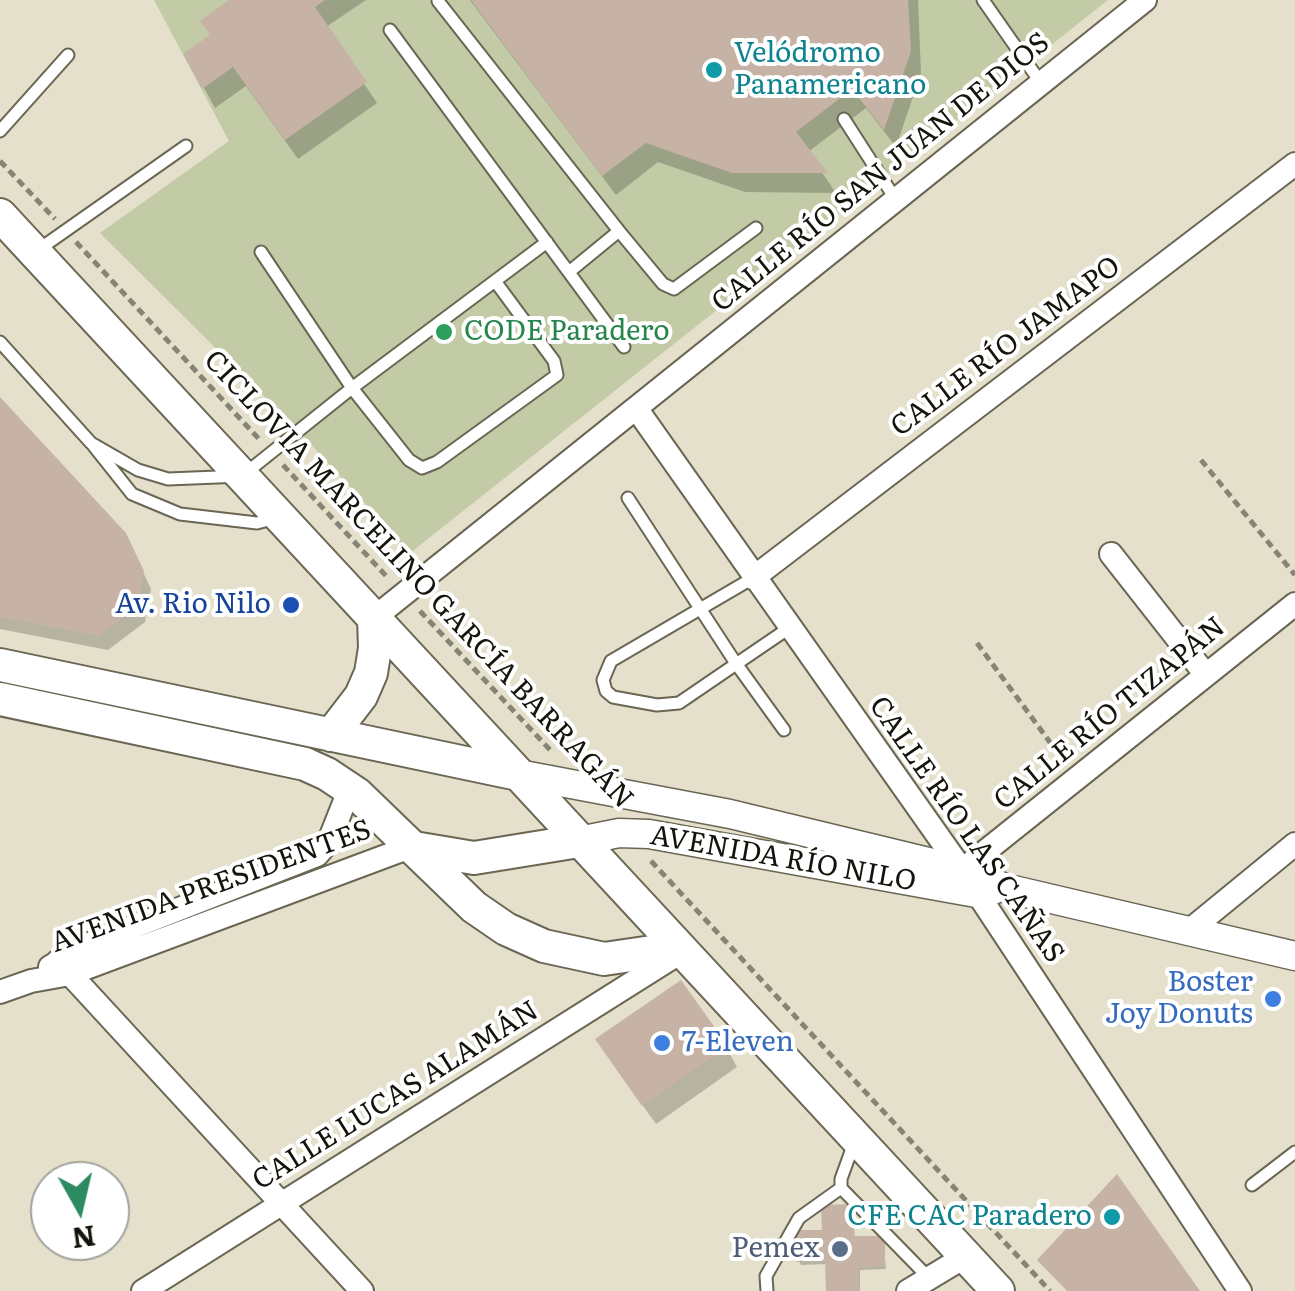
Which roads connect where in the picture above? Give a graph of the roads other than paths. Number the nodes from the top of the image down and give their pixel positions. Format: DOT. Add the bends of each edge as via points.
graph roads {
  1 [pos="983,0"];
  2 [pos="1145,0"];
  3 [pos="438,1"];
  4 [pos="390,30"];
  5 [pos="68,55"];
  6 [pos="1041,83"];
  7 [pos="844,119"];
  8 [pos="0,131"];
  9 [pos="186,146"];
  10 [pos="1295,164"];
  11 [pos="896,200"];
  12 [pos="0,215"];
  13 [pos="756,228"];
  14 [pos="619,232"];
  15 [pos="547,242"];
  16 [pos="35,252"];
  17 [pos="262,252"];
  18 [pos="569,272"];
  19 [pos="495,280"];
  20 [pos="0,342"];
  21 [pos="624,347"];
  22 [pos="352,388"];
  23 [pos="636,408"];
  24 [pos="91,443"];
  25 [pos="242,476"];
  26 [pos="628,498"];
  27 [pos="280,517"];
  28 [pos="1111,554"];
  29 [pos="753,578"];
  30 [pos="1295,604"];
  31 [pos="701,608"];
  32 [pos="374,618"];
  33 [pos="789,628"];
  34 [pos="735,662"];
  35 [pos="0,666"];
  36 [pos="1206,676"];
  37 [pos="0,699"];
  38 [pos="784,730"];
  39 [pos="331,734"];
  40 [pos="518,774"];
  41 [pos="350,788"];
  42 [pos="579,841"];
  43 [pos="1295,844"];
  44 [pos="410,846"];
  45 [pos="969,882"];
  46 [pos="1190,930"];
  47 [pos="681,950"];
  48 [pos="1295,956"];
  49 [pos="64,967"];
  50 [pos="0,992"];
  51 [pos="855,1138"];
  52 [pos="1295,1152"];
  53 [pos="1252,1184"];
  54 [pos="841,1188"];
  55 [pos="281,1204"];
  56 [pos="966,1256"];
  57 [pos="929,1278"];
  58 [pos="152,1289"];
  59 [pos="362,1291"];
  60 [pos="767,1291"];
  61 [pos="908,1291"];
  62 [pos="998,1291"];
  63 [pos="1240,1291"];
  1 -- 6 [label="lane"];
  2 -- 6 [label="street, CALLE RÍO SAN JUAN DE DIOS"];
  3 -- 14 [label="lane"];
  4 -- 15 [label="lane"];
  5 -- 8 [label="lane"];
  6 -- 11 [label="street, CALLE RÍO SAN JUAN DE DIOS"];
  7 -- 11 [label="lane"];
  9 -- 16 [label="lane"];
  10 -- 29 [label="street, CALLE RÍO JAMAPO"];
  11 -- 23 [label="street, CALLE RÍO SAN JUAN DE DIOS"];
  12 -- 16 [label="main road"];
  13 -- 14 [label="lane" via="670,289"];
  14 -- 18 [label="lane"];
  15 -- 18 [label="lane"];
  15 -- 19 [label="lane"];
  16 -- 25 [label="main road"];
  17 -- 22 [label="lane"];
  18 -- 21 [label="lane"];
  19 -- 22 [label="lane"];
  19 -- 22 [label="lane" via="558,366 554,379 422,468"];
  20 -- 24 [label="lane"];
  22 -- 25 [label="lane"];
  23 -- 29 [label="street, CALLE RÍO LAS CAÑAS"];
  23 -- 32 [label="street, CALLE RÍO SAN JUAN DE DIOS"];
  24 -- 25 [label="lane" via="168,479"];
  24 -- 27 [label="lane" via="132,494 180,514 257,524"];
  25 -- 27 [label="main road"];
  26 -- 31 [label="lane"];
  27 -- 32 [label="main road"];
  28 -- 36 [label="street"];
  29 -- 31 [label="lane"];
  29 -- 33 [label="street, CALLE RÍO LAS CAÑAS"];
  30 -- 36 [label="street, CALLE RÍO TIZAPÁN"];
  31 -- 34 [label="lane"];
  31 -- 34 [label="lane" via="611,660 606,691 669,706"];
  32 -- 39 [label="main road" via="371,673"];
  32 -- 40 [label="main road"];
  33 -- 34 [label="lane"];
  33 -- 45 [label="street, CALLE RÍO LAS CAÑAS"];
  34 -- 38 [label="lane"];
  35 -- 39 [label="main road, AVENIDA RÍO NILO"];
  36 -- 45 [label="street, CALLE RÍO TIZAPÁN" via="1076,779"];
  37 -- 41 [label="main road" via="305,764"];
  39 -- 40 [label="main road, AVENIDA RÍO NILO"];
  40 -- 42 [label="main road"];
  40 -- 45 [label="street, AVENIDA RÍO NILO" via="730,814"];
  41 -- 44 [label="main road"];
  41 -- 49 [label="street, AVENIDA PRESIDENTES" via="318,855 87,945"];
  42 -- 44 [label="main road, AVENIDA RÍO NILO" via="474,858"];
  42 -- 45 [label="street, AVENIDA RÍO NILO" via="649,834"];
  42 -- 47 [label="main road"];
  43 -- 46 [label="street"];
  44 -- 47 [label="main road" via="474,907 544,946 604,959"];
  44 -- 49 [label="street, AVENIDA PRESIDENTES"];
  45 -- 46 [label="street, AVENIDA RÍO NILO"];
  45 -- 63 [label="street, CALLE RÍO LAS CAÑAS"];
  46 -- 48 [label="street, AVENIDA RÍO NILO"];
  47 -- 51 [label="main road"];
  47 -- 55 [label="street, CALLE LUCAS ALAMÁN"];
  49 -- 50 [label="street, AVENIDA PRESIDENTES"];
  49 -- 55 [label="street"];
  51 -- 54 [label="lane"];
  51 -- 56 [label="main road"];
  52 -- 53 [label="lane"];
  54 -- 57 [label="lane"];
  54 -- 60 [label="lane" via="798,1218 766,1276"];
  55 -- 58 [label="street, CALLE LUCAS ALAMÁN"];
  55 -- 59 [label="street"];
  56 -- 57 [label="street"];
  56 -- 62 [label="main road"];
  57 -- 61 [label="street"];
}
